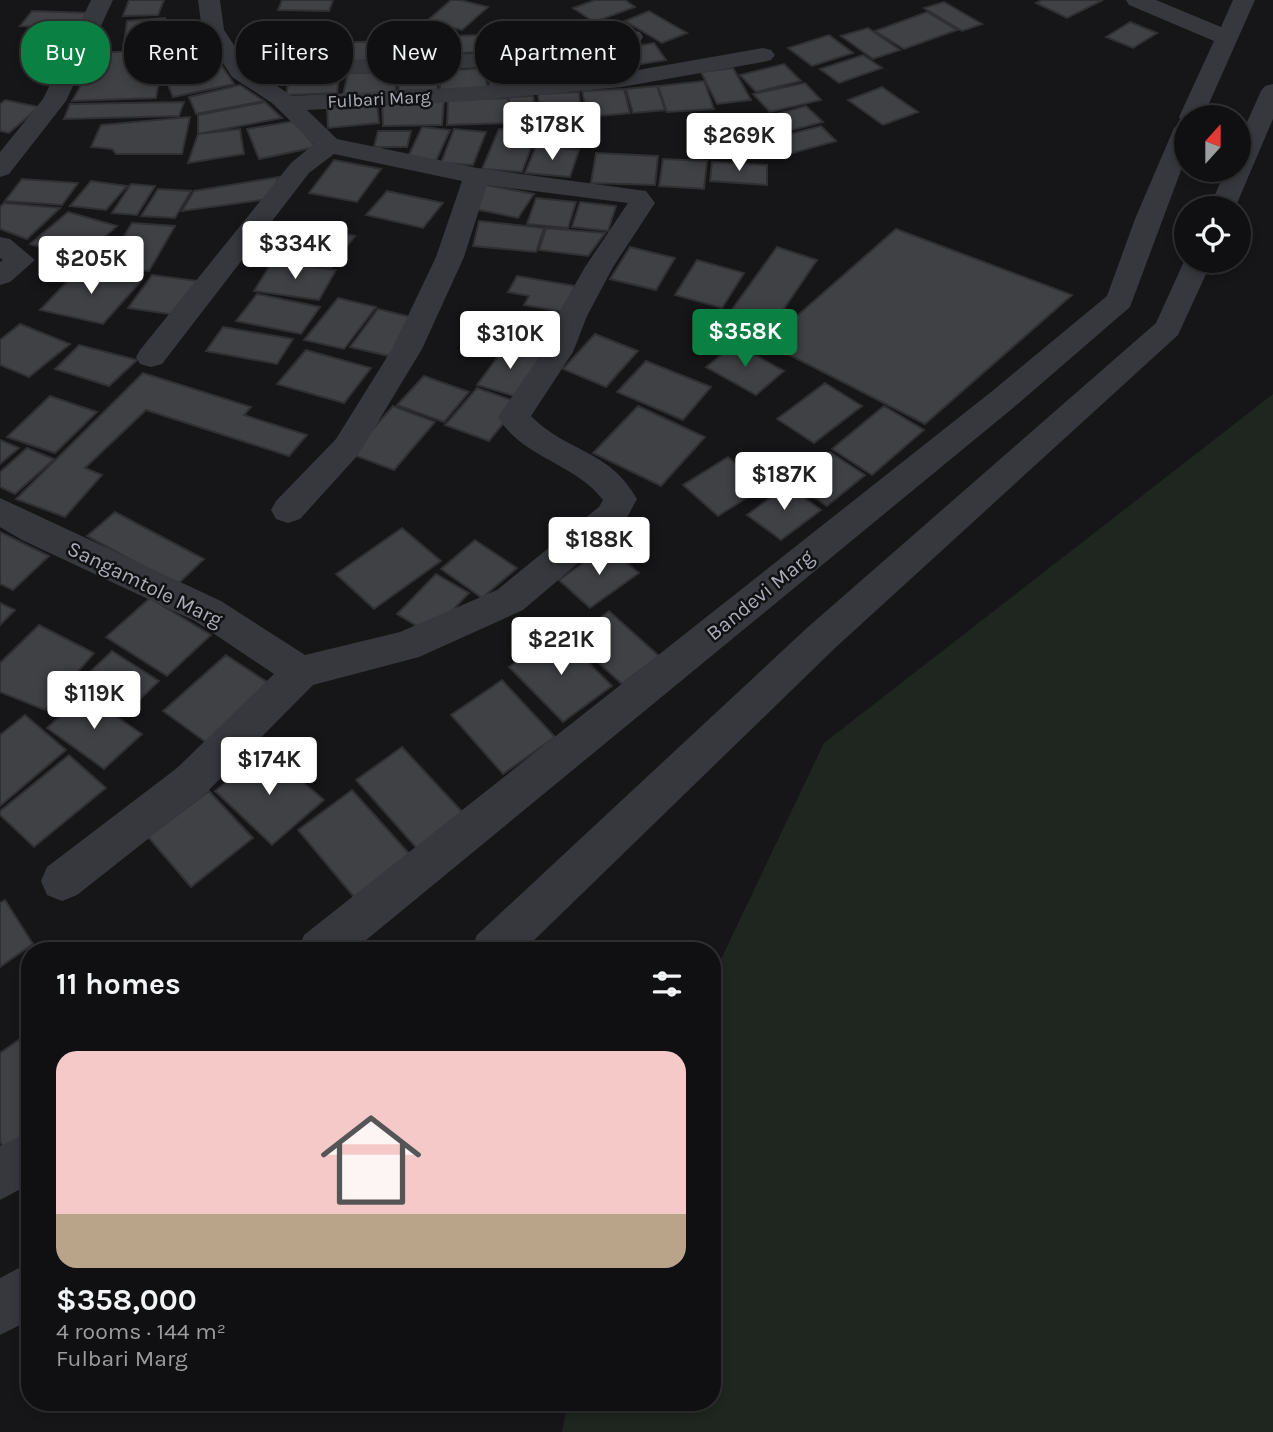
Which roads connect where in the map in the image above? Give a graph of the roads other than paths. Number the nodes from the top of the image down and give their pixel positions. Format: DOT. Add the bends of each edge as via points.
graph roads {
  1 [pos="102,0"];
  2 [pos="209,0"];
  3 [pos="1137,0"];
  4 [pos="1244,0"];
  5 [pos="1227,38"];
  6 [pos="763,55"];
  7 [pos="475,60"];
  8 [pos="236,66"];
  9 [pos="353,66"];
  10 [pos="258,84"];
  11 [pos="1273,92"];
  12 [pos="287,104"];
  13 [pos="1196,105"];
  14 [pos="1251,142"];
  15 [pos="329,145"];
  16 [pos="1174,157"];
  17 [pos="0,169"];
  18 [pos="477,176"];
  19 [pos="0,245"];
  20 [pos="1193,273"];
  21 [pos="0,276"];
  22 [pos="151,357"];
  23 [pos="288,510"];
  24 [pos="0,511"];
  25 [pos="301,672"];
  26 [pos="62,881"];
  27 [pos="330,942"];
  28 [pos="501,942"];
  29 [pos="21,1161"];
  30 [pos="0,1175"];
  31 [pos="21,1295"];
  32 [pos="0,1310"];
  1 -- 17 [label="street" via="54,101"];
  2 -- 8 [label="street, Fulbari Marg" via="213,30"];
  3 -- 5 [label="street"];
  4 -- 5 [label="street"];
  5 -- 13 [label="street"];
  6 -- 12 [label="street, Fulbari Marg" via="621,80"];
  7 -- 9 [label="street, Fulbari Marg"];
  10 -- 12 [label="street, Fulbari Marg"];
  11 -- 14 [label="street"];
  12 -- 15 [label="street, Fulbari Marg"];
  15 -- 18 [label="street"];
  15 -- 22 [label="street" via="300,168"];
  16 -- 27 [label="street, Bandevi Marg" via="1120,300"];
  18 -- 23 [label="street" via="450,257 407,349 347,447"];
  18 -- 25 [label="street" via="629,195 642,203 599,267 558,352 514,417 545,442 600,474 620,499 611,516 510,600 406,646"];
  19 -- 21 [label="street" via="21,260"];
  20 -- 28 [label="street" via="1168,328 821,638"];
  24 -- 25 [label="street, Sangamtole Marg" via="208,611"];
  25 -- 26 [label="street" via="191,781"];
  29 -- 30 [label="street"];
  31 -- 32 [label="street"];
}
